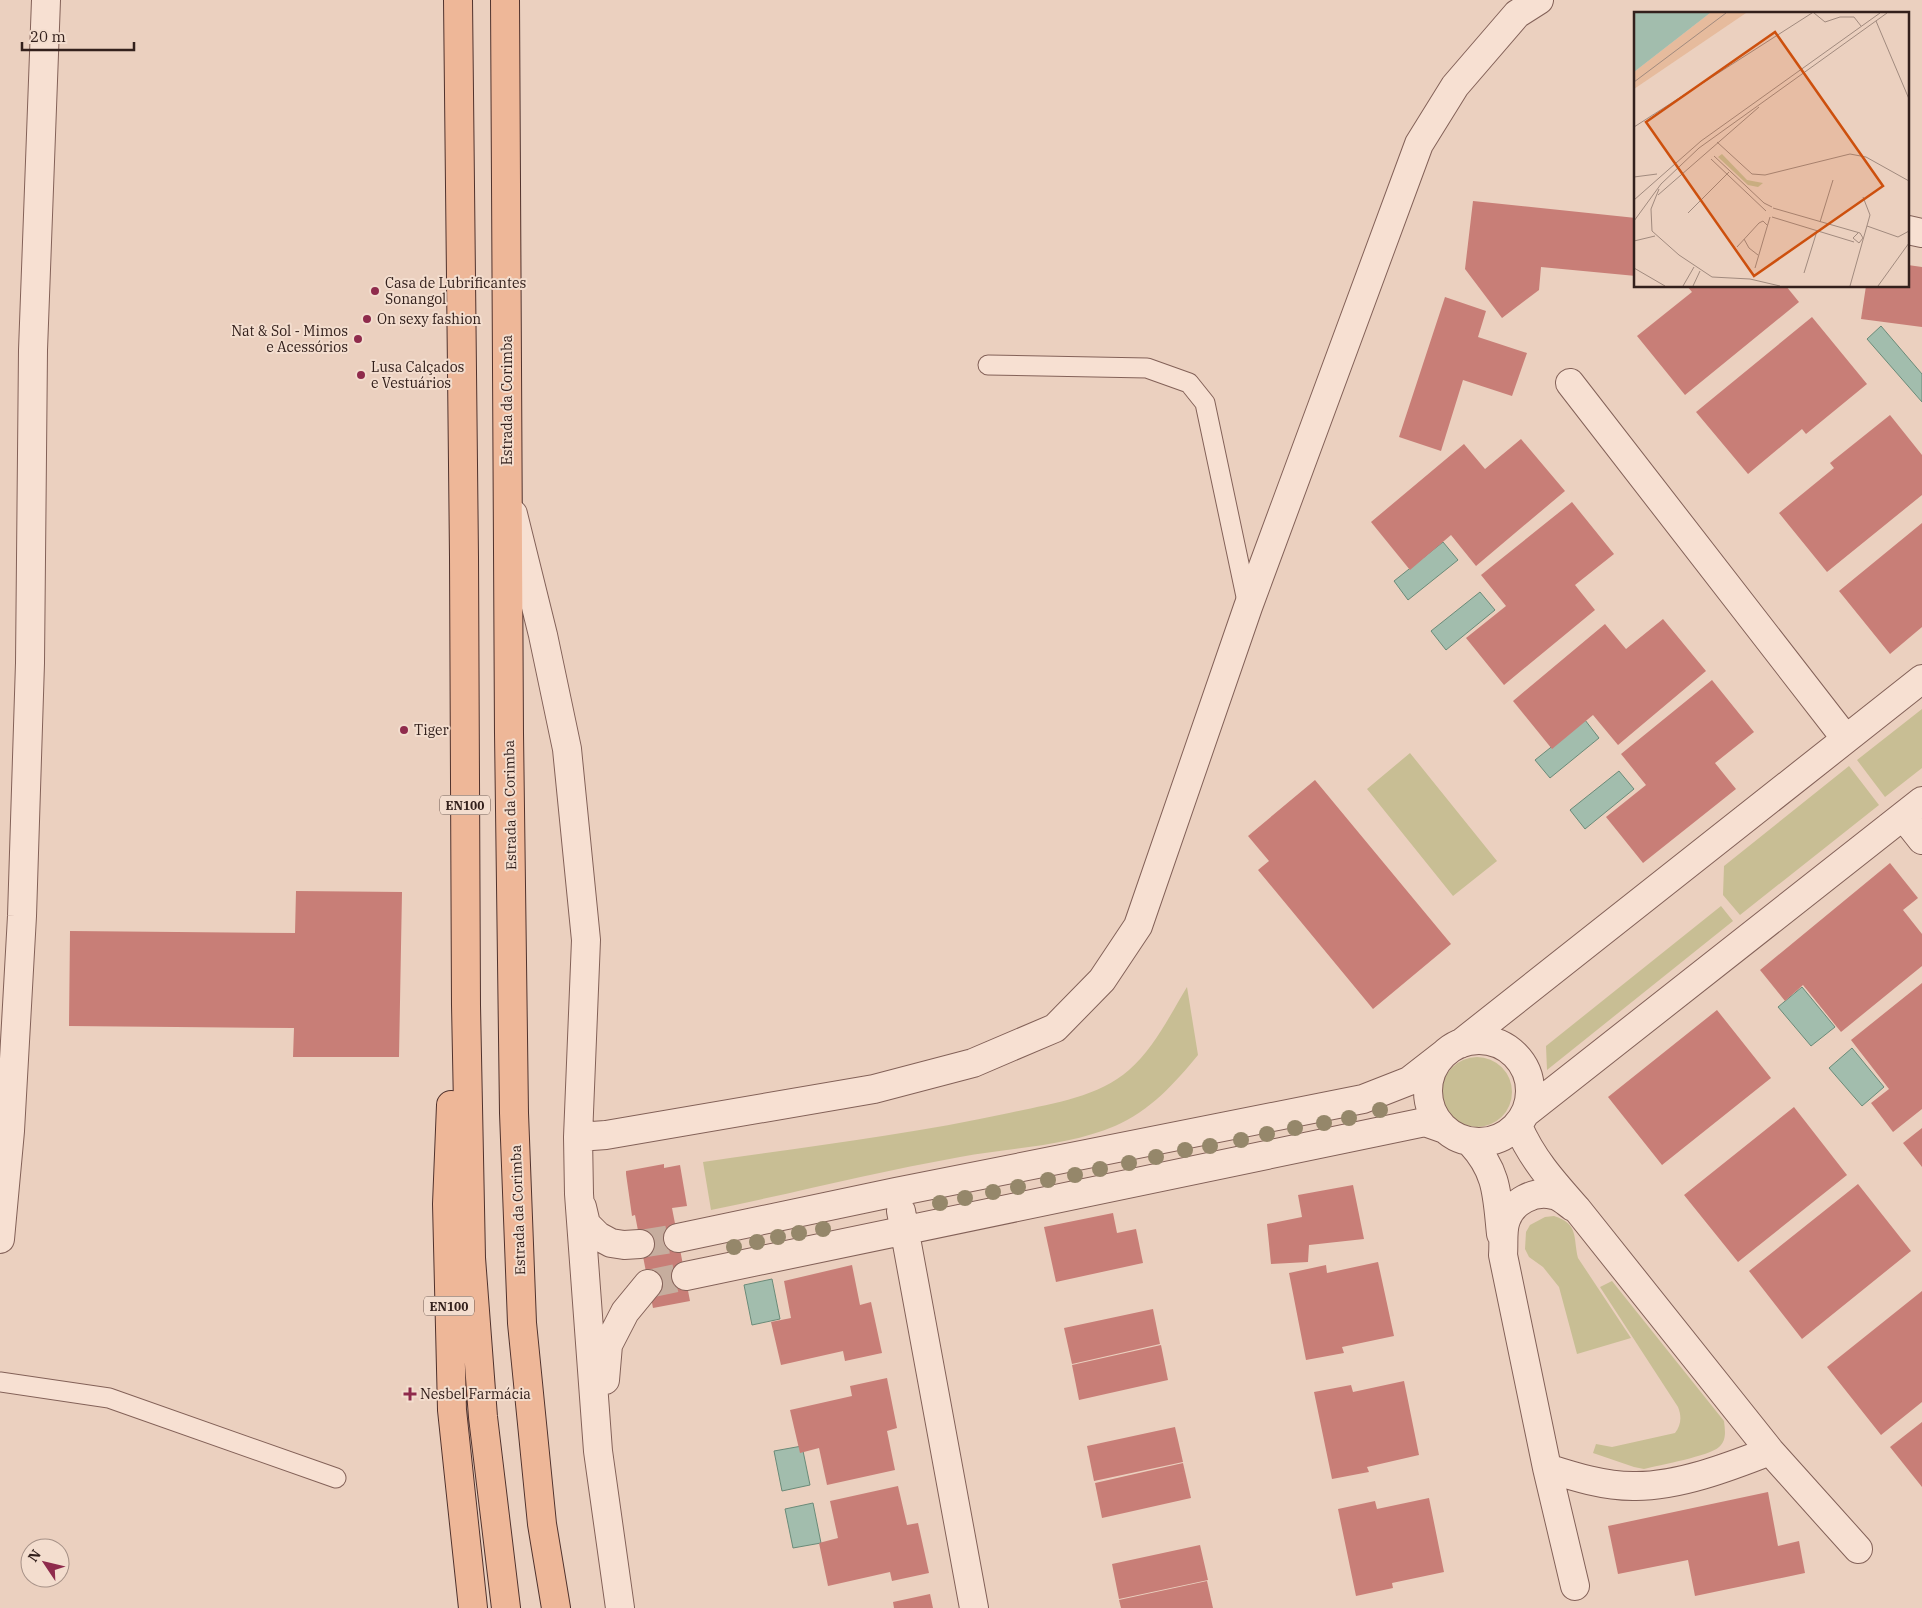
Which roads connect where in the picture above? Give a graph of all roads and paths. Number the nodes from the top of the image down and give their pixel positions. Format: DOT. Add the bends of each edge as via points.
graph roads {
  1 [pos="46,0"];
  2 [pos="458,0"];
  3 [pos="504,0"];
  4 [pos="1539,0"];
  5 [pos="988,365"];
  6 [pos="1570,383"];
  7 [pos="508,494"];
  8 [pos="1248,606"];
  9 [pos="1922,679"];
  10 [pos="1846,739"];
  11 [pos="1913,808"];
  12 [pos="1922,840"];
  13 [pos="466,1005"];
  14 [pos="1452,1048"];
  15 [pos="1522,1119"];
  16 [pos="1442,1128"];
  17 [pos="578,1137"];
  18 [pos="1471,1143"];
  19 [pos="896,1192"];
  20 [pos="579,1194"];
  21 [pos="1577,1209"];
  22 [pos="905,1229"];
  23 [pos="678,1238"];
  24 [pos="0,1239"];
  25 [pos="640,1244"];
  26 [pos="1503,1255"];
  27 [pos="686,1276"];
  28 [pos="648,1284"];
  29 [pos="0,1382"];
  30 [pos="598,1451"];
  31 [pos="1770,1451"];
  32 [pos="1547,1468"];
  33 [pos="336,1478"];
  34 [pos="1858,1549"];
  35 [pos="1575,1586"];
  36 [pos="473,1608"];
  37 [pos="506,1608"];
  38 [pos="556,1608"];
  39 [pos="620,1608"];
  40 [pos="974,1608"];
  1 -- 24 [label="street" via="33,350 30,663 22,916 10,1131"];
  2 -- 13 [label="main road, EN100"];
  3 -- 7 [label="main road, Estrada da Corimba / EN100"];
  4 -- 8 [label="street" via="1517,14 1456,86 1419,144"];
  5 -- 8 [label="lane" via="1147,368 1189,383 1205,403"];
  6 -- 10 [label="street"];
  7 -- 17 [label="street" via="567,749 586,940"];
  7 -- 38 [label="main road, Estrada da Corimba / EN100" via="514,1113 522,1323 542,1524"];
  8 -- 17 [label="street" via="1138,926 1102,980 1055,1028 973,1063 874,1089 606,1135"];
  9 -- 10 [label="street"];
  10 -- 14 [label="street"];
  11 -- 12 [label="street"];
  11 -- 15 [label="street"];
  13 -- 36 [label="main road, EN100" via="451,1100 447,1204 452,1410"];
  13 -- 37 [label="main road, EN100" via="471,1258 483,1416"];
  14 -- 15 [label="street" via="1476,1040 1494,1042 1509,1049 1522,1062 1529,1077 1531,1094"];
  14 -- 16 [label="street" via="1434,1066 1429,1081 1428,1098"];
  14 -- 19 [label="street" via="1409,1081 1363,1100"];
  15 -- 18 [label="street" via="1503,1137"];
  15 -- 21 [label="street" via="1527,1147"];
  16 -- 18 [label="street"];
  16 -- 22 [label="street" via="1425,1122"];
  17 -- 20 [label="street"];
  18 -- 26 [label="street" via="1490,1167 1497,1194"];
  19 -- 22 [label="street"];
  19 -- 23 [label="street"];
  20 -- 25 [label="street" via="586,1224 598,1236 611,1243"];
  20 -- 30 [label="street"];
  21 -- 26 [label="street" via="1554,1195 1526,1197 1513,1208 1506,1220"];
  21 -- 31 [label="street"];
  22 -- 27 [label="street"];
  22 -- 40 [label="street"];
  26 -- 32 [label="street"];
  28 -- 30 [label="street" via="625,1312 608,1345"];
  29 -- 33 [label="lane" via="109,1398"];
  30 -- 39 [label="street"];
  31 -- 32 [label="street" via="1716,1472 1650,1486 1612,1485"];
  31 -- 34 [label="street"];
  32 -- 35 [label="street"];
}
